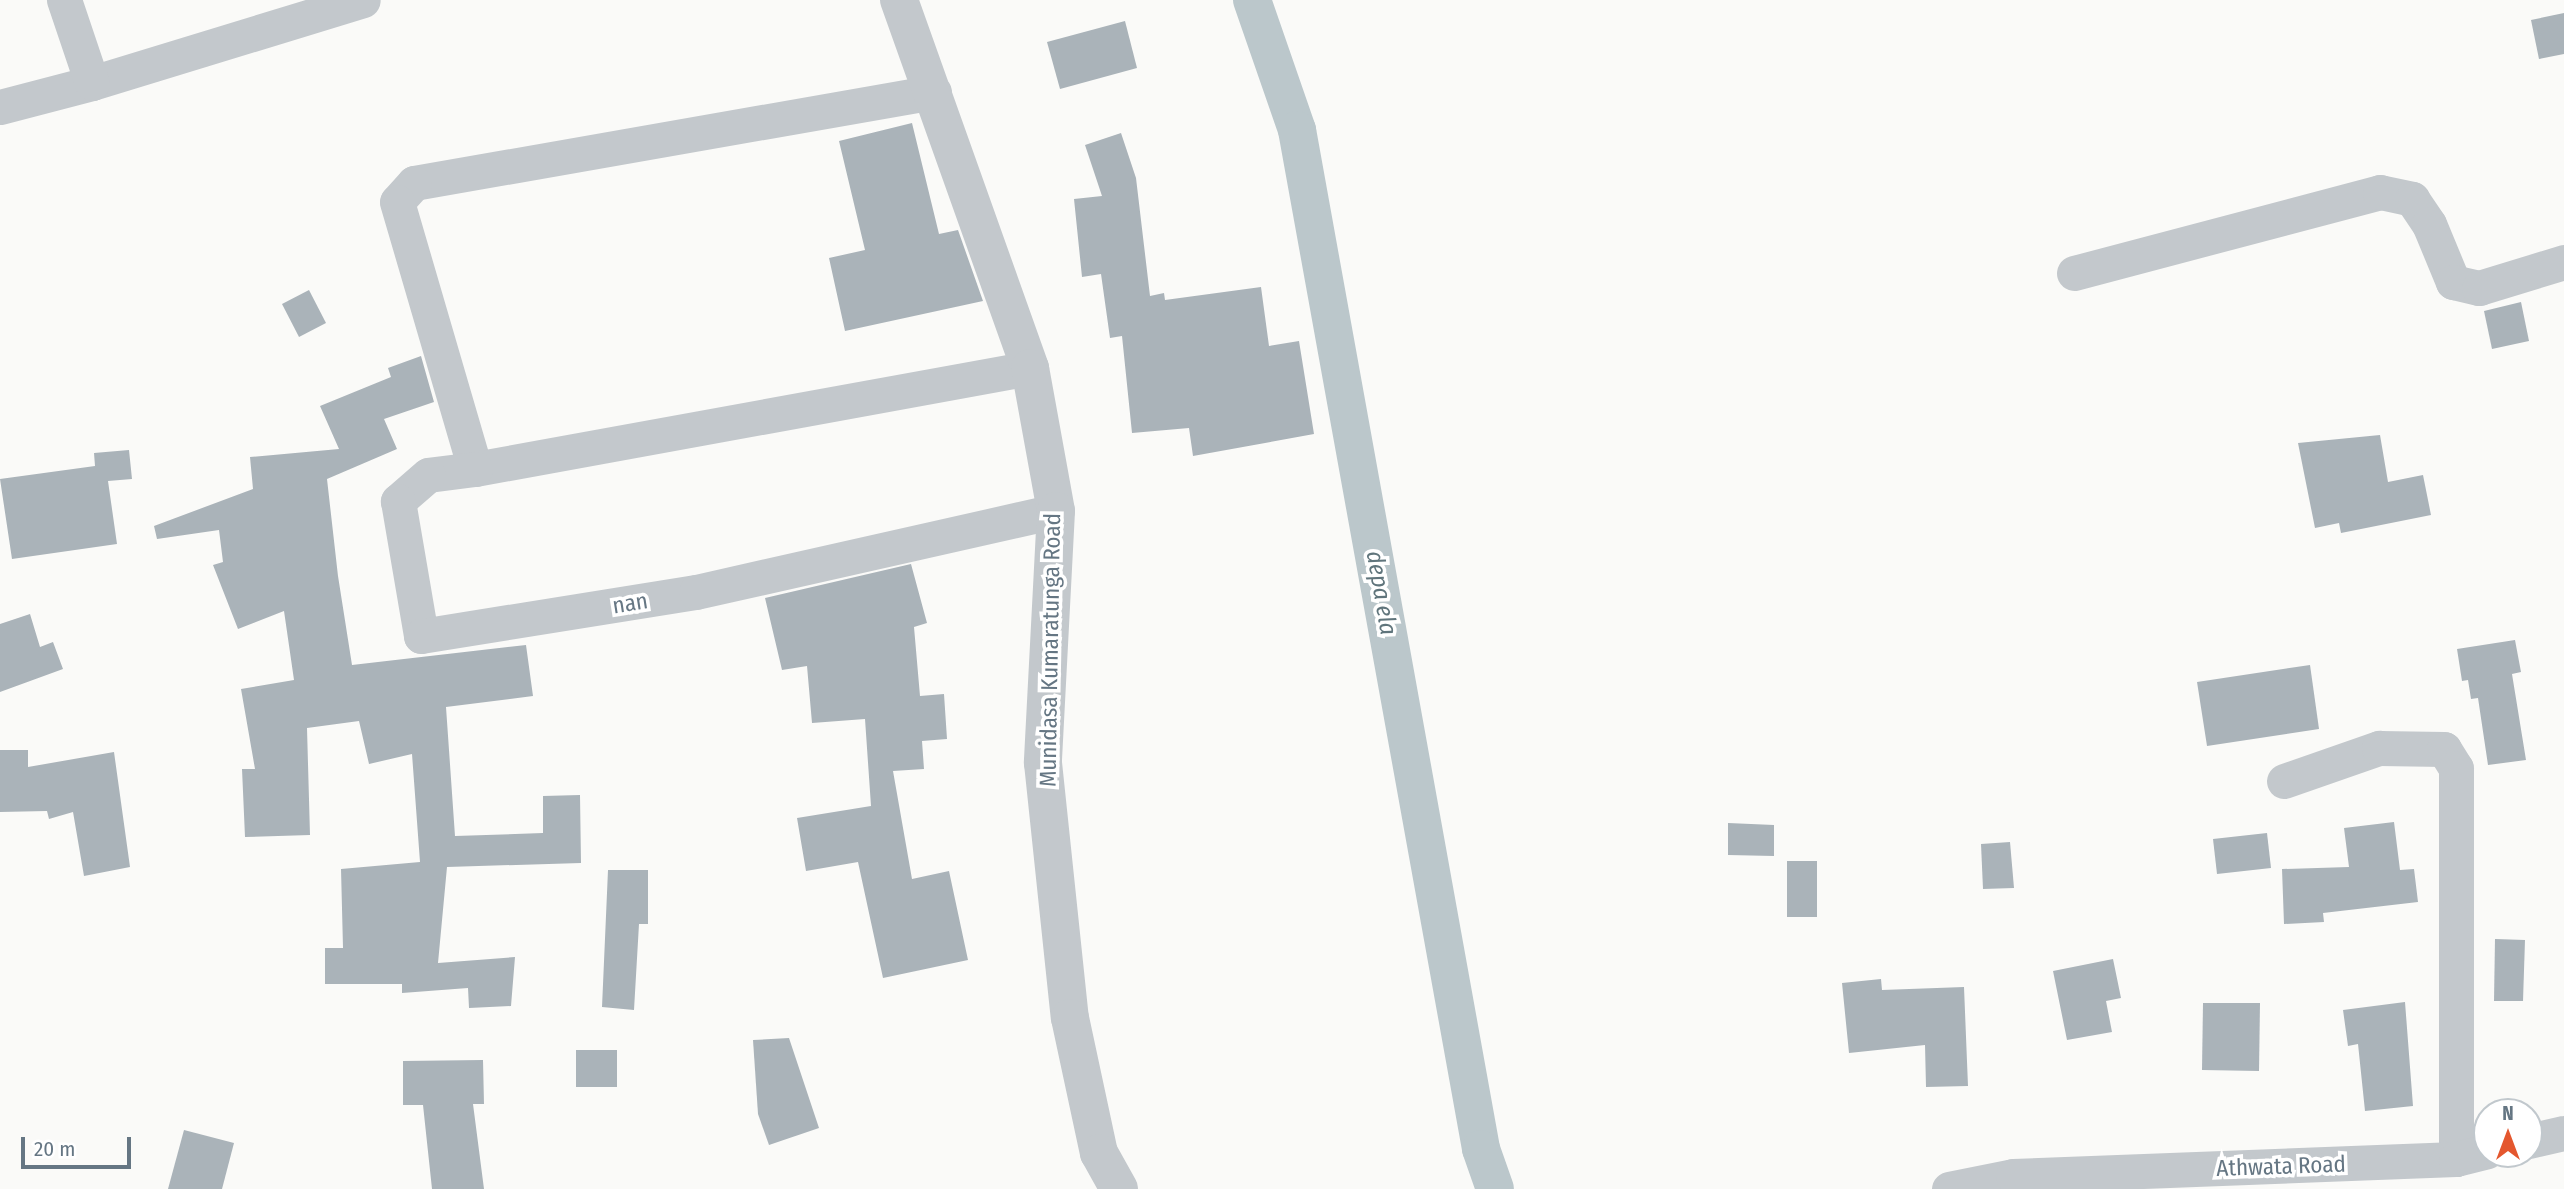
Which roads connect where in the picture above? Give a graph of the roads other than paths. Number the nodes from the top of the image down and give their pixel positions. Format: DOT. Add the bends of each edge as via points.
graph roads {
  1 [pos="64,0"];
  2 [pos="363,0"];
  3 [pos="899,0"];
  4 [pos="92,83"];
  5 [pos="934,92"];
  6 [pos="0,107"];
  7 [pos="2564,262"];
  8 [pos="2074,273"];
  9 [pos="1030,368"];
  10 [pos="475,470"];
  11 [pos="1055,511"];
  12 [pos="2284,781"];
  13 [pos="2564,1133"];
  14 [pos="2543,1138"];
  15 [pos="2471,1155"];
  16 [pos="1119,1189"];
  17 [pos="1949,1189"];
  1 -- 4 [label="street"];
  2 -- 4 [label="street"];
  3 -- 5 [label="street, Munidasa Kumaratunga Road"];
  4 -- 6 [label="street"];
  5 -- 9 [label="street, Munidasa Kumaratunga Road"];
  5 -- 10 [label="street" via="414,183 397,202"];
  7 -- 8 [label="street" via="2479,288 2453,282 2429,224 2412,199 2381,192"];
  9 -- 10 [label="street"];
  9 -- 11 [label="street, Munidasa Kumaratunga Road"];
  10 -- 11 [label="street, nan" via="428,475 398,501 421,636 696,592"];
  11 -- 16 [label="street, Munidasa Kumaratunga Road" via="1043,764 1070,1018 1100,1153"];
  12 -- 15 [label="street" via="2379,748 2444,749 2456,768"];
  13 -- 14 [label="street"];
  15 -- 17 [label="street, Athwata Road" via="2013,1176"];
}
